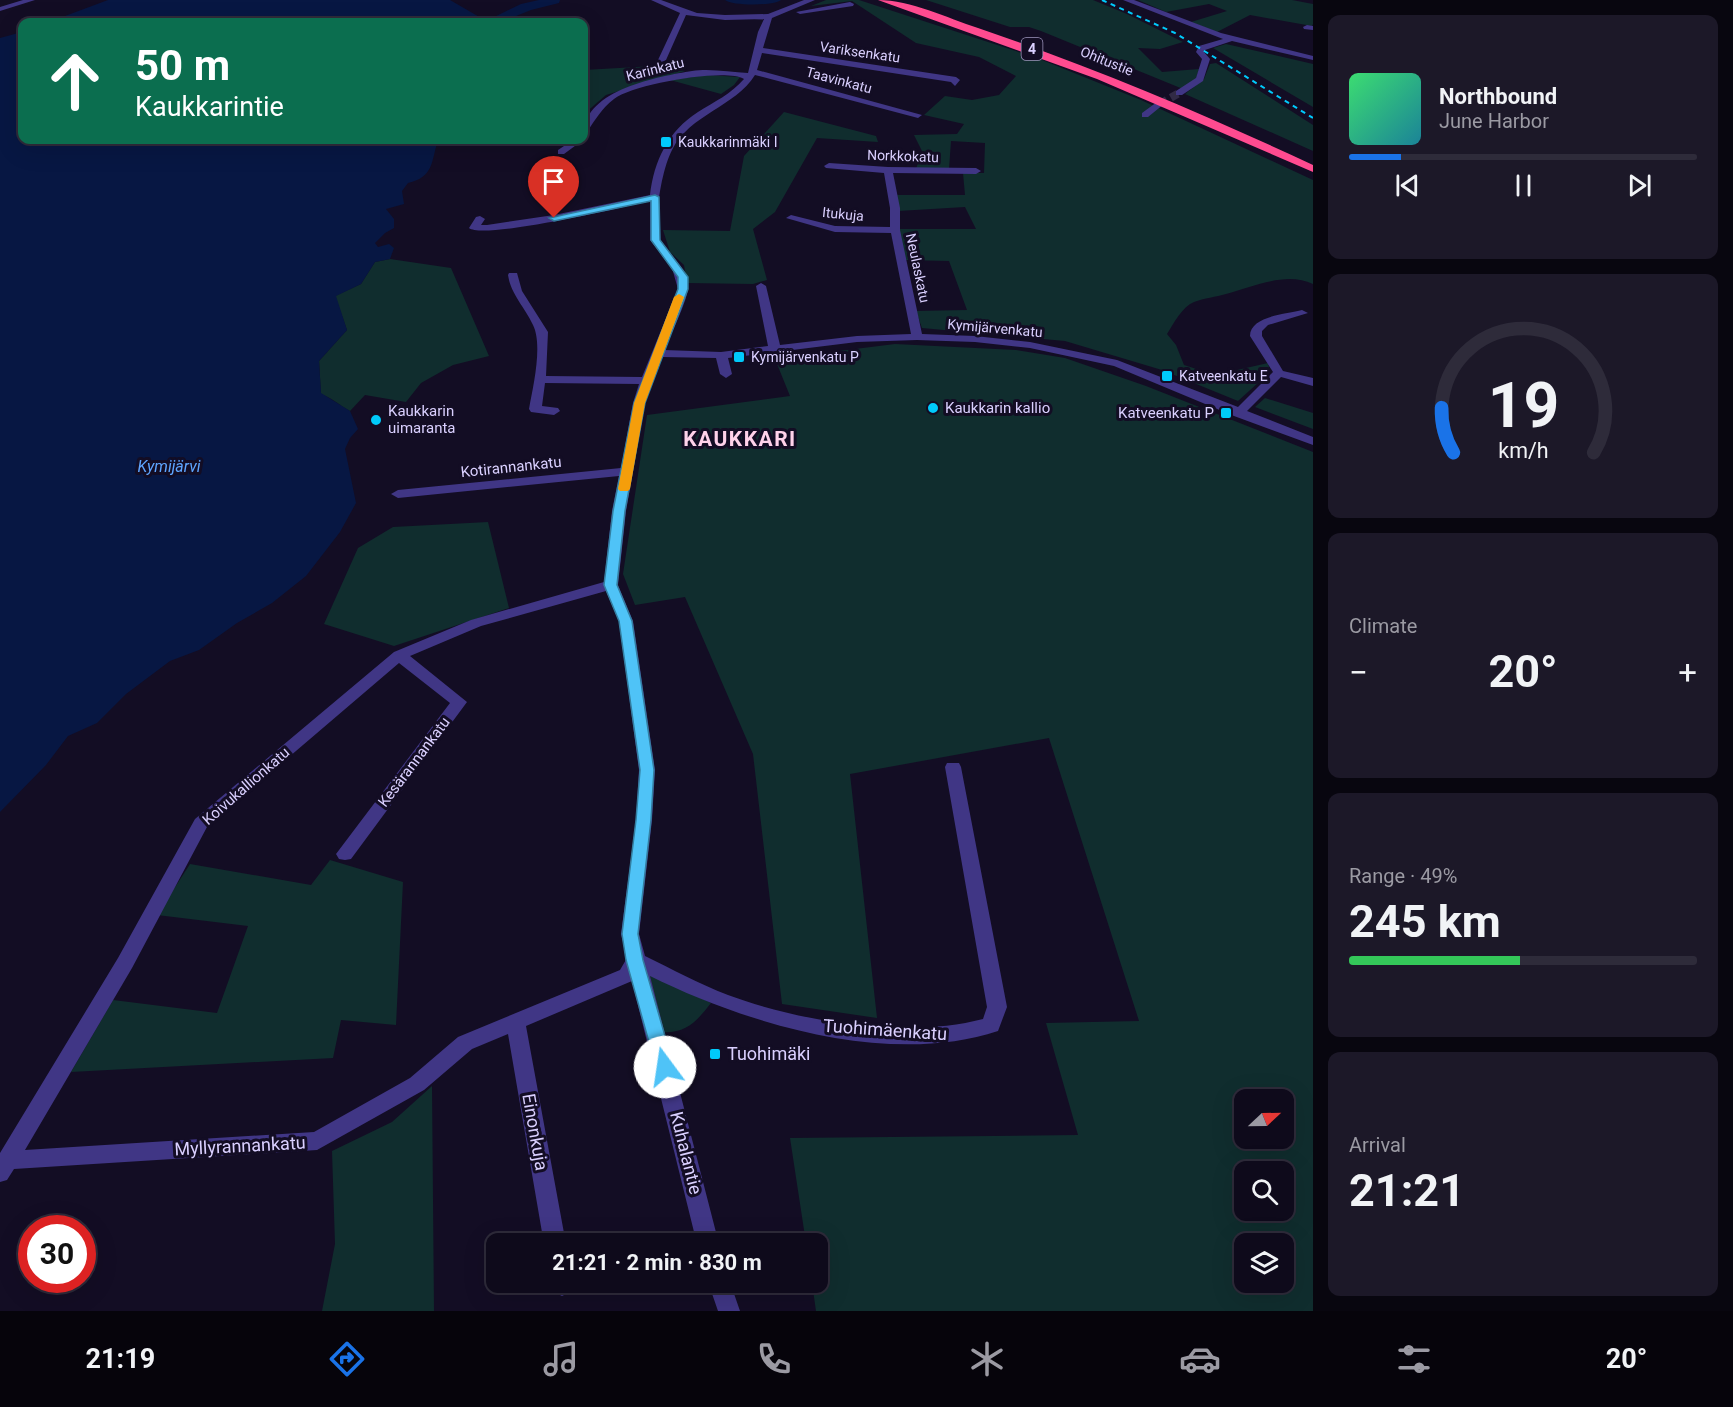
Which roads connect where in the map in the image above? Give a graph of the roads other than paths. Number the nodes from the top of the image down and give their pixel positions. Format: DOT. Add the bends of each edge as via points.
graph roads {
  1 [pos="31,0"];
  2 [pos="655,0"];
  3 [pos="811,0"];
  4 [pos="882,0"];
  5 [pos="906,0"];
  6 [pos="1127,0"];
  7 [pos="850,4"];
  8 [pos="0,9"];
  9 [pos="683,14"];
  10 [pos="772,15"];
  11 [pos="1230,39"];
  12 [pos="758,50"];
  13 [pos="1313,58"];
  14 [pos="662,60"];
  15 [pos="752,74"];
  16 [pos="955,83"];
  17 [pos="1179,93"];
  18 [pos="1160,104"];
  19 [pos="918,115"];
  20 [pos="1145,115"];
  21 [pos="588,124"];
  22 [pos="572,144"];
  23 [pos="561,152"];
  24 [pos="1313,158"];
  25 [pos="829,166"];
  26 [pos="1313,169"];
  27 [pos="888,171"];
  28 [pos="976,171"];
  29 [pos="655,197"];
  30 [pos="791,218"];
  31 [pos="480,219"];
  32 [pos="895,230"];
  33 [pos="513,274"];
  34 [pos="760,286"];
  35 [pos="1302,313"];
  36 [pos="917,337"];
  37 [pos="775,350"];
  38 [pos="658,353"];
  39 [pos="721,355"];
  40 [pos="1279,373"];
  41 [pos="726,374"];
  42 [pos="540,380"];
  43 [pos="646,381"];
  44 [pos="1313,382"];
  45 [pos="554,411"];
  46 [pos="1238,413"];
  47 [pos="1313,441"];
  48 [pos="627,471"];
  49 [pos="398,494"];
  50 [pos="611,585"];
  51 [pos="399,656"];
  52 [pos="953,767"];
  53 [pos="345,854"];
  54 [pos="635,960"];
  55 [pos="515,1021"];
  56 [pos="4,1166"];
  57 [pos="553,1233"];
  58 [pos="705,1233"];
  59 [pos="723,1293"];
  60 [pos="729,1311"];
  1 -- 8 [label="street"];
  2 -- 9 [label="street"];
  3 -- 10 [label="street"];
  4 -- 26 [label="highway, Ohitustie / 4" via="1066,62 1179,107"];
  5 -- 24 [label="highway, Ohitustie / 4" via="1079,58 1193,103"];
  6 -- 11 [label="street"];
  7 -- 10 [label="street" via="807,9 787,16"];
  9 -- 10 [label="street"];
  9 -- 14 [label="street"];
  10 -- 12 [label="street" via="761,31"];
  11 -- 13 [label="street"];
  11 -- 17 [label="street" via="1202,48 1200,52 1206,59 1200,79"];
  12 -- 15 [label="street"];
  12 -- 16 [label="street, Variksenkatu" via="956,80"];
  15 -- 19 [label="street, Taavinkatu"];
  15 -- 21 [label="street, Karinkatu" via="694,73 632,88 612,96"];
  15 -- 29 [label="street" via="738,90 687,124 677,136 657,175"];
  18 -- 20 [label="street"];
  22 -- 23 [label="street"];
  25 -- 27 [label="street, Norkkokatu"];
  27 -- 28 [label="street, Norkkokatu"];
  27 -- 32 [label="street, Neulaskatu"];
  29 -- 31 [label="street" via="554,218 474,228"];
  29 -- 38 [label="street" via="655,240 683,277 683,289"];
  30 -- 32 [label="street, Itukuja" via="835,229"];
  32 -- 36 [label="street, Neulaskatu"];
  33 -- 42 [label="street" via="514,290 534,315 543,336"];
  34 -- 37 [label="street"];
  35 -- 40 [label="street" via="1264,323 1256,330"];
  36 -- 37 [label="street, Kymijärvenkatu" via="857,339"];
  36 -- 46 [label="street, Kymijärvenkatu" via="986,340 1073,352 1117,363"];
  37 -- 39 [label="street, Kymijärvenkatu"];
  38 -- 39 [label="street, Kymijärvenkatu"];
  38 -- 43 [label="street"];
  39 -- 41 [label="street"];
  40 -- 44 [label="street"];
  40 -- 46 [label="street"];
  42 -- 43 [label="street"];
  42 -- 45 [label="street" via="535,409"];
  43 -- 48 [label="street"];
  46 -- 47 [label="street, Kymijärvenkatu"];
  48 -- 49 [label="street, Kotirannankatu"];
  48 -- 50 [label="street"];
  50 -- 51 [label="street, Koivukallionkatu" via="507,612 436,637"];
  50 -- 54 [label="street, Kuhalantie" via="626,621 647,770 630,934"];
  51 -- 53 [label="street, Kesärannankatu" via="459,702"];
  51 -- 56 [label="street, Koivukallionkatu" via="201,823 119,973"];
  52 -- 54 [label="street, Tuohimäenkatu" via="997,1007 991,1026 947,1036 828,1029 734,1005"];
  54 -- 55 [label="street, Myllyrannankatu" via="627,975"];
  54 -- 58 [label="street, Kuhalantie" via="658,1036"];
  55 -- 56 [label="street, Myllyrannankatu" via="465,1043 417,1084 317,1141"];
  55 -- 57 [label="street, Einonkuja"];
  59 -- 60 [label="street"];
}
